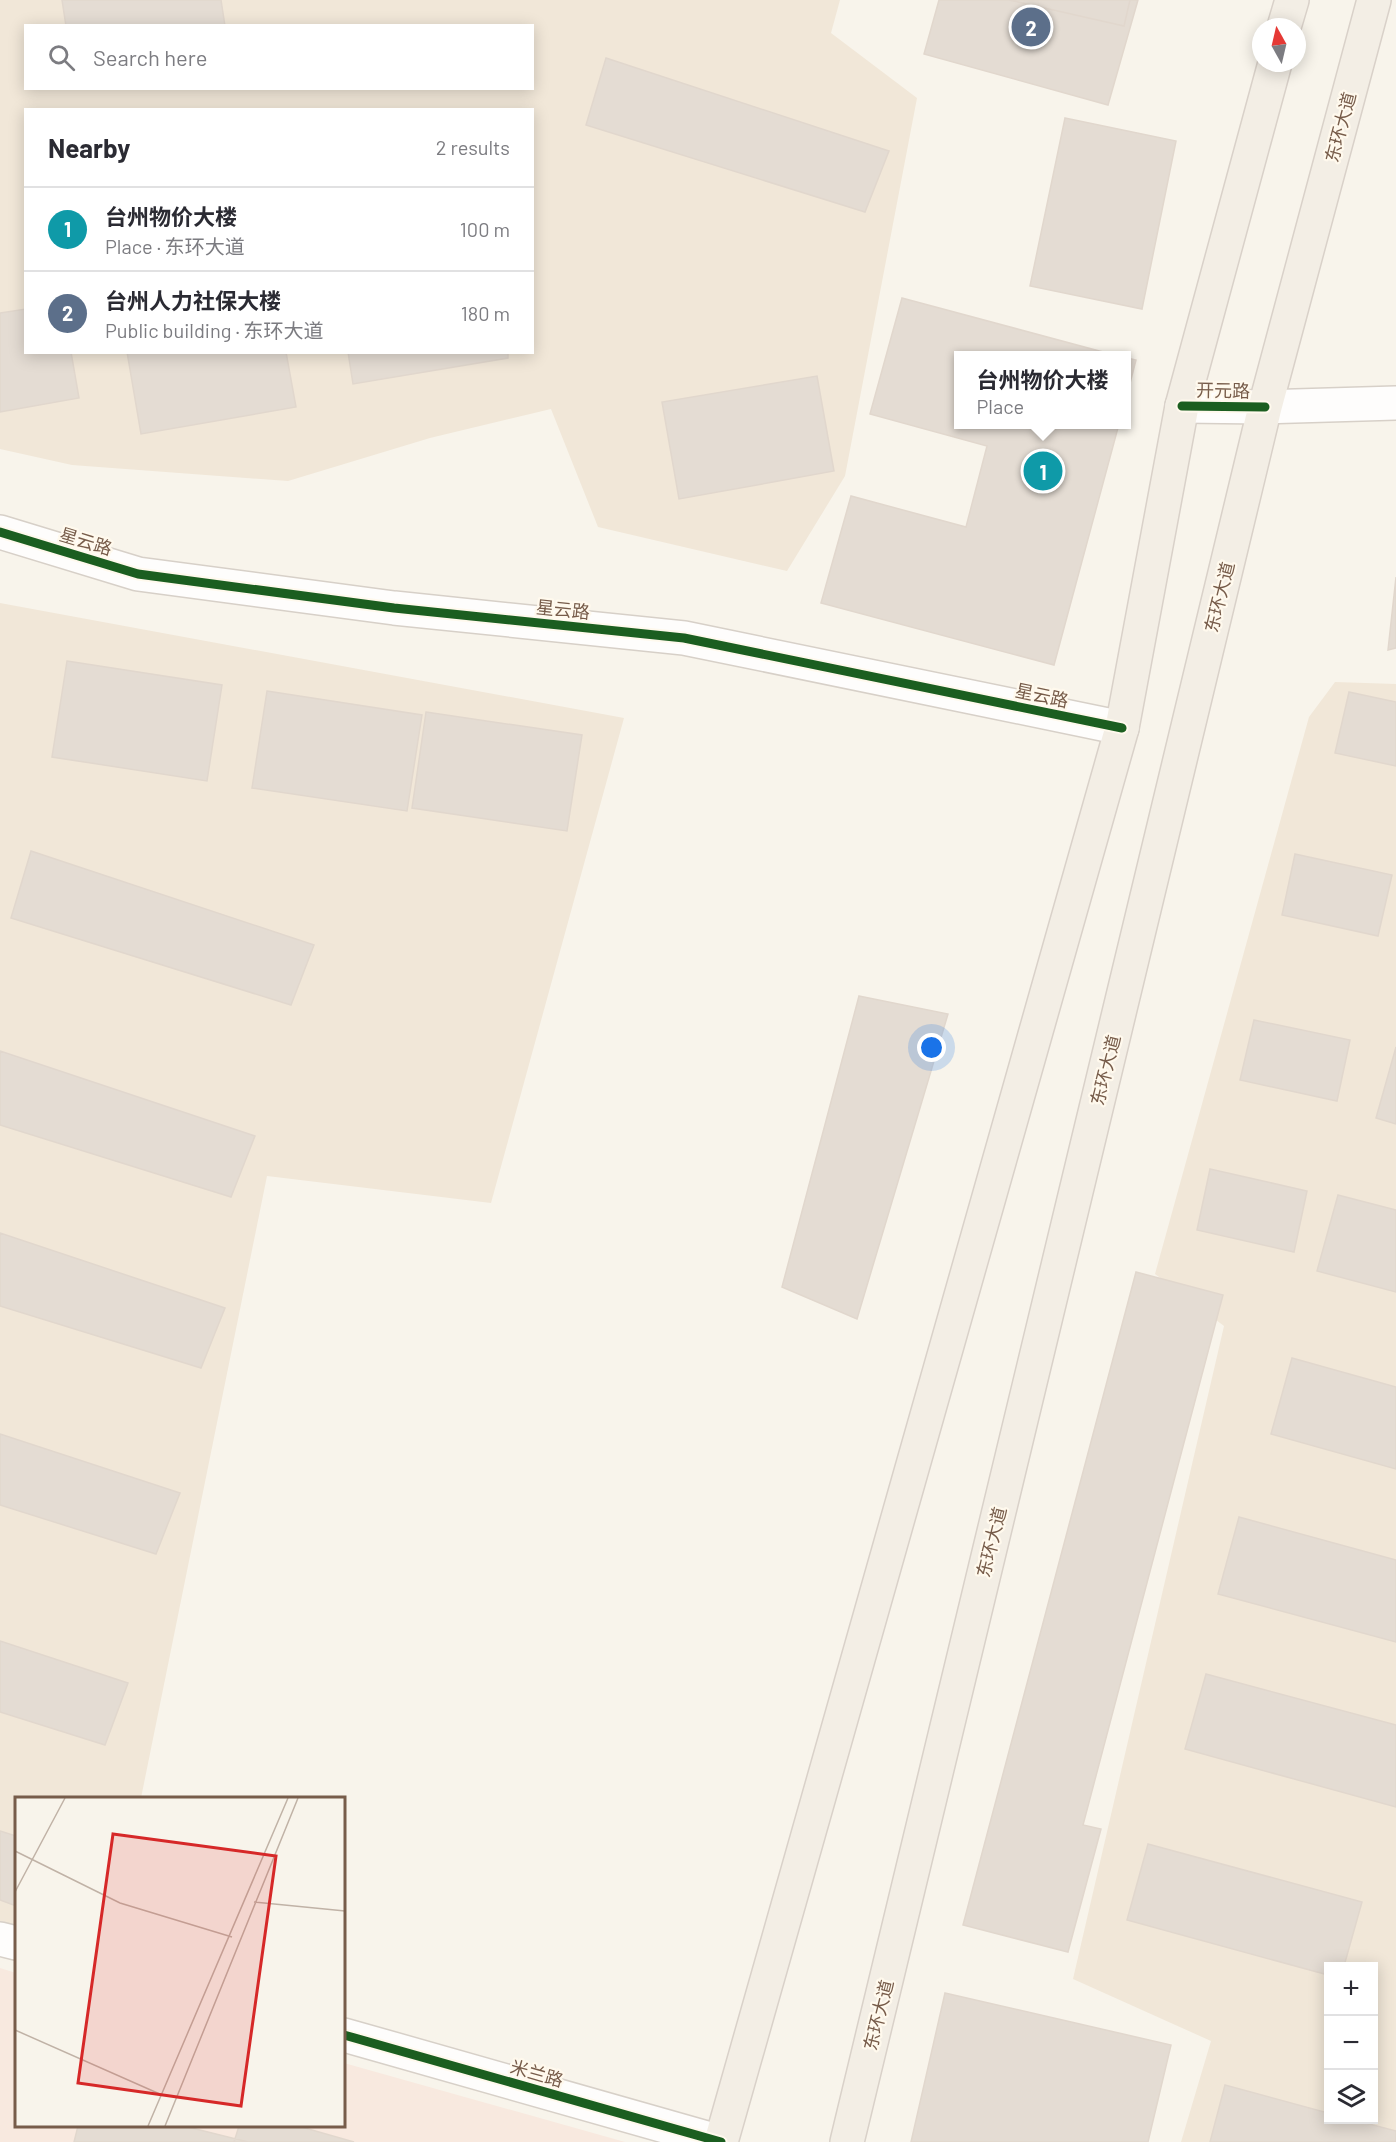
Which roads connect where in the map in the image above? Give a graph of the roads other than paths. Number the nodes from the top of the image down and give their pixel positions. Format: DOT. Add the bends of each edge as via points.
graph roads {
  1 [pos="1292,0"];
  2 [pos="1374,0"];
  3 [pos="1287,18"];
  4 [pos="1273,72"];
  5 [pos="1396,402"];
  6 [pos="1182,406"];
  7 [pos="1265,407"];
  8 [pos="0,532"];
  9 [pos="1122,728"];
  10 [pos="0,1939"];
  11 [pos="15,1943"];
  12 [pos="345,2035"];
  13 [pos="721,2142"];
  14 [pos="847,2142"];
  1 -- 3 [label="main road"];
  2 -- 7 [label="main road, 东环大道"];
  4 -- 6 [label="main road"];
  5 -- 7 [label="street, 开元路"];
  6 -- 7 [label="street, 开元路"];
  6 -- 9 [label="main road"];
  7 -- 14 [label="main road, 东环大道"];
  8 -- 9 [label="street, 星云路" via="138,574 394,608 684,638"];
  9 -- 13 [label="main road"];
  10 -- 11 [label="street"];
  12 -- 13 [label="street, 米兰路"];
}
